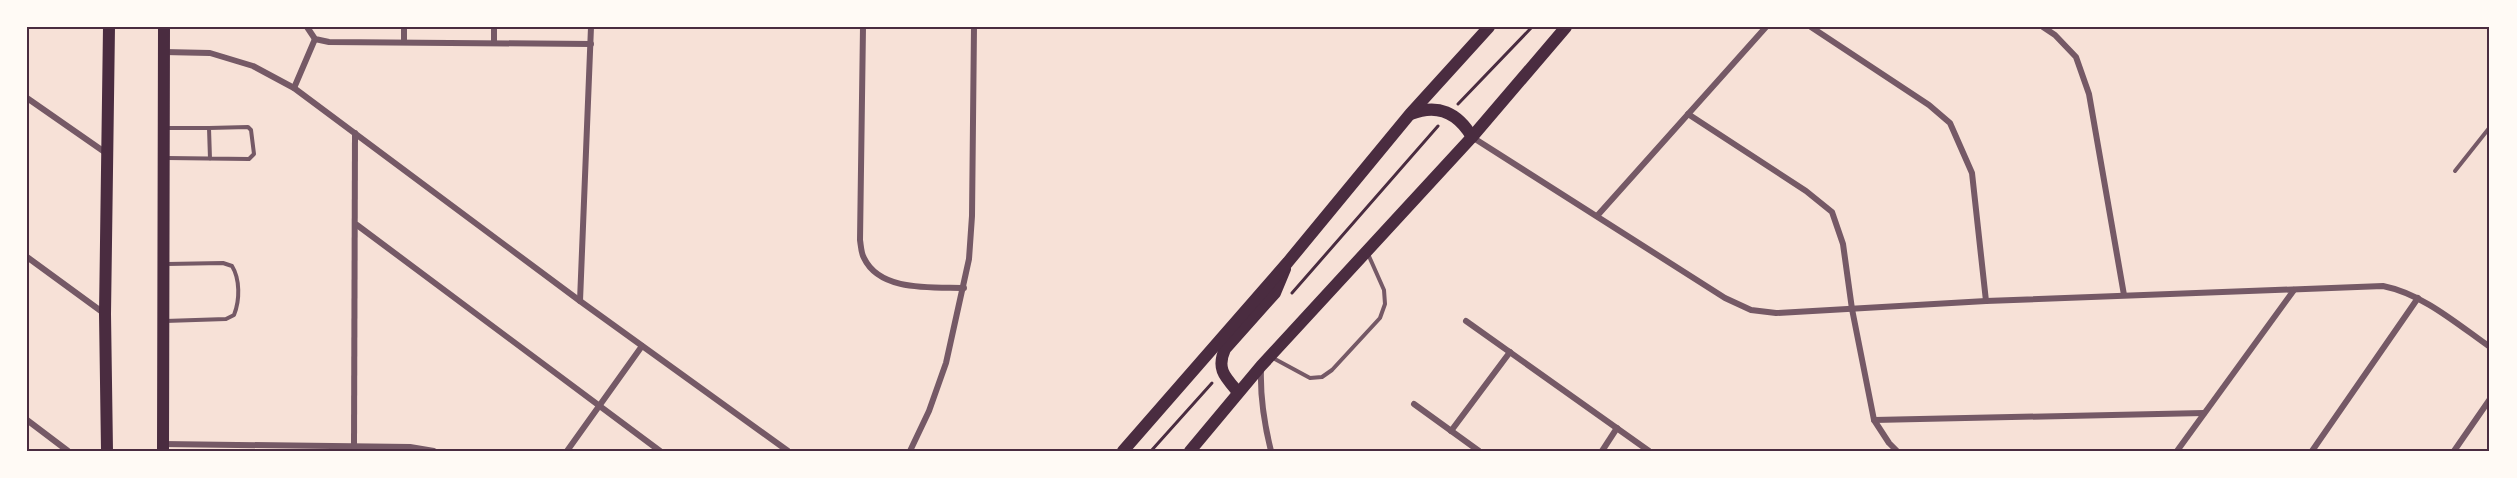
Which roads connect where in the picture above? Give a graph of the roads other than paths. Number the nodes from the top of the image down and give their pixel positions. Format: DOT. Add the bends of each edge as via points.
graph roads {
  1 [pos="109,27"];
  2 [pos="164,27"];
  3 [pos="308,27"];
  4 [pos="404,27"];
  5 [pos="494,27"];
  6 [pos="591,27"];
  7 [pos="863,27"];
  8 [pos="974,27"];
  9 [pos="1489,27"];
  10 [pos="1566,27"];
  11 [pos="1766,27"];
  12 [pos="1810,27"];
  13 [pos="2043,27"];
  14 [pos="315,39"];
  15 [pos="404,41"];
  16 [pos="494,42"];
  17 [pos="591,44"];
  18 [pos="163,52"];
  19 [pos="294,88"];
  20 [pos="27,98"];
  21 [pos="1410,114"];
  22 [pos="1688,114"];
  23 [pos="2490,127"];
  24 [pos="163,128"];
  25 [pos="208,128"];
  26 [pos="356,133"];
  27 [pos="1472,137"];
  28 [pos="107,153"];
  29 [pos="163,158"];
  30 [pos="210,159"];
  31 [pos="2455,171"];
  32 [pos="1597,216"];
  33 [pos="357,225"];
  34 [pos="1367,251"];
  35 [pos="27,257"];
  36 [pos="1288,262"];
  37 [pos="163,264"];
  38 [pos="964,288"];
  39 [pos="2294,290"];
  40 [pos="2124,295"];
  41 [pos="2418,298"];
  42 [pos="580,301"];
  43 [pos="1986,301"];
  44 [pos="1852,309"];
  45 [pos="105,314"];
  46 [pos="163,321"];
  47 [pos="1466,321"];
  48 [pos="642,346"];
  49 [pos="2490,347"];
  50 [pos="1510,352"];
  51 [pos="1265,361"];
  52 [pos="1238,392"];
  53 [pos="2490,399"];
  54 [pos="1414,404"];
  55 [pos="598,406"];
  56 [pos="2204,413"];
  57 [pos="27,420"];
  58 [pos="1874,420"];
  59 [pos="1617,428"];
  60 [pos="1451,431"];
  61 [pos="224,445"];
  62 [pos="354,447"];
  63 [pos="163,448"];
  64 [pos="68,451"];
  65 [pos="107,451"];
  66 [pos="232,451"];
  67 [pos="434,451"];
  68 [pos="567,451"];
  69 [pos="660,451"];
  70 [pos="788,451"];
  71 [pos="910,451"];
  72 [pos="1123,451"];
  73 [pos="1190,451"];
  74 [pos="1271,451"];
  75 [pos="1479,451"];
  76 [pos="1602,451"];
  77 [pos="1649,451"];
  78 [pos="1897,451"];
  79 [pos="2177,451"];
  80 [pos="2312,451"];
  81 [pos="2454,451"];
  1 -- 28 [label="main road"];
  2 -- 18 [label="main road"];
  3 -- 14 [label="street"];
  4 -- 15 [label="street"];
  5 -- 16 [label="street"];
  6 -- 17 [label="street"];
  7 -- 38 [label="street" via="863,257 872,271 900,284"];
  8 -- 38 [label="street" via="972,216"];
  9 -- 21 [label="main road"];
  10 -- 27 [label="main road"];
  11 -- 22 [label="street"];
  12 -- 43 [label="street" via="1950,123 1972,174"];
  13 -- 40 [label="street" via="2076,57 2089,94"];
  14 -- 15 [label="street"];
  14 -- 19 [label="street"];
  15 -- 16 [label="street"];
  16 -- 17 [label="street"];
  17 -- 42 [label="street"];
  18 -- 19 [label="street" via="210,53 253,66"];
  18 -- 24 [label="main road"];
  19 -- 26 [label="street"];
  20 -- 28 [label="street"];
  21 -- 27 [label="main road" via="1432,108 1463,122"];
  21 -- 36 [label="main road"];
  22 -- 32 [label="street"];
  22 -- 44 [label="street" via="1832,212 1843,243"];
  23 -- 31 [label="lane"];
  24 -- 25 [label="lane"];
  24 -- 29 [label="main road"];
  25 -- 30 [label="lane"];
  25 -- 30 [label="lane" via="248,127 252,130 254,154 249,159"];
  26 -- 33 [label="street"];
  26 -- 42 [label="street"];
  27 -- 32 [label="street"];
  27 -- 34 [label="main road"];
  28 -- 45 [label="main road"];
  29 -- 30 [label="lane"];
  29 -- 37 [label="main road"];
  32 -- 44 [label="street" via="1725,298 1751,310 1776,313"];
  33 -- 55 [label="street"];
  33 -- 62 [label="street"];
  34 -- 51 [label="main road"];
  34 -- 51 [label="lane" via="1384,290 1385,304 1380,318 1332,370 1322,377 1310,378"];
  35 -- 45 [label="street"];
  36 -- 52 [label="main road" via="1275,293 1221,358 1221,373"];
  36 -- 72 [label="main road"];
  37 -- 46 [label="main road"];
  37 -- 46 [label="lane" via="223,263 232,266 238,275 234,315 226,319"];
  38 -- 71 [label="street" via="946,363"];
  39 -- 40 [label="street"];
  39 -- 41 [label="street" via="2384,286 2402,289"];
  39 -- 56 [label="street"];
  40 -- 43 [label="street"];
  41 -- 49 [label="street"];
  41 -- 80 [label="street"];
  42 -- 48 [label="street"];
  43 -- 44 [label="street"];
  44 -- 58 [label="street"];
  45 -- 65 [label="main road"];
  46 -- 63 [label="main road"];
  47 -- 50 [label="street"];
  48 -- 55 [label="street"];
  48 -- 70 [label="street"];
  50 -- 59 [label="street"];
  50 -- 60 [label="street"];
  51 -- 52 [label="main road"];
  51 -- 74 [label="street" via="1260,395"];
  52 -- 73 [label="main road"];
  53 -- 81 [label="street"];
  54 -- 60 [label="street"];
  55 -- 68 [label="street"];
  55 -- 69 [label="street"];
  56 -- 58 [label="street"];
  56 -- 79 [label="street"];
  57 -- 64 [label="street"];
  58 -- 78 [label="street"];
  59 -- 76 [label="street"];
  59 -- 77 [label="street"];
  60 -- 75 [label="street"];
  61 -- 62 [label="street"];
  61 -- 63 [label="street"];
  61 -- 66 [label="street"];
  62 -- 67 [label="street"];
}
